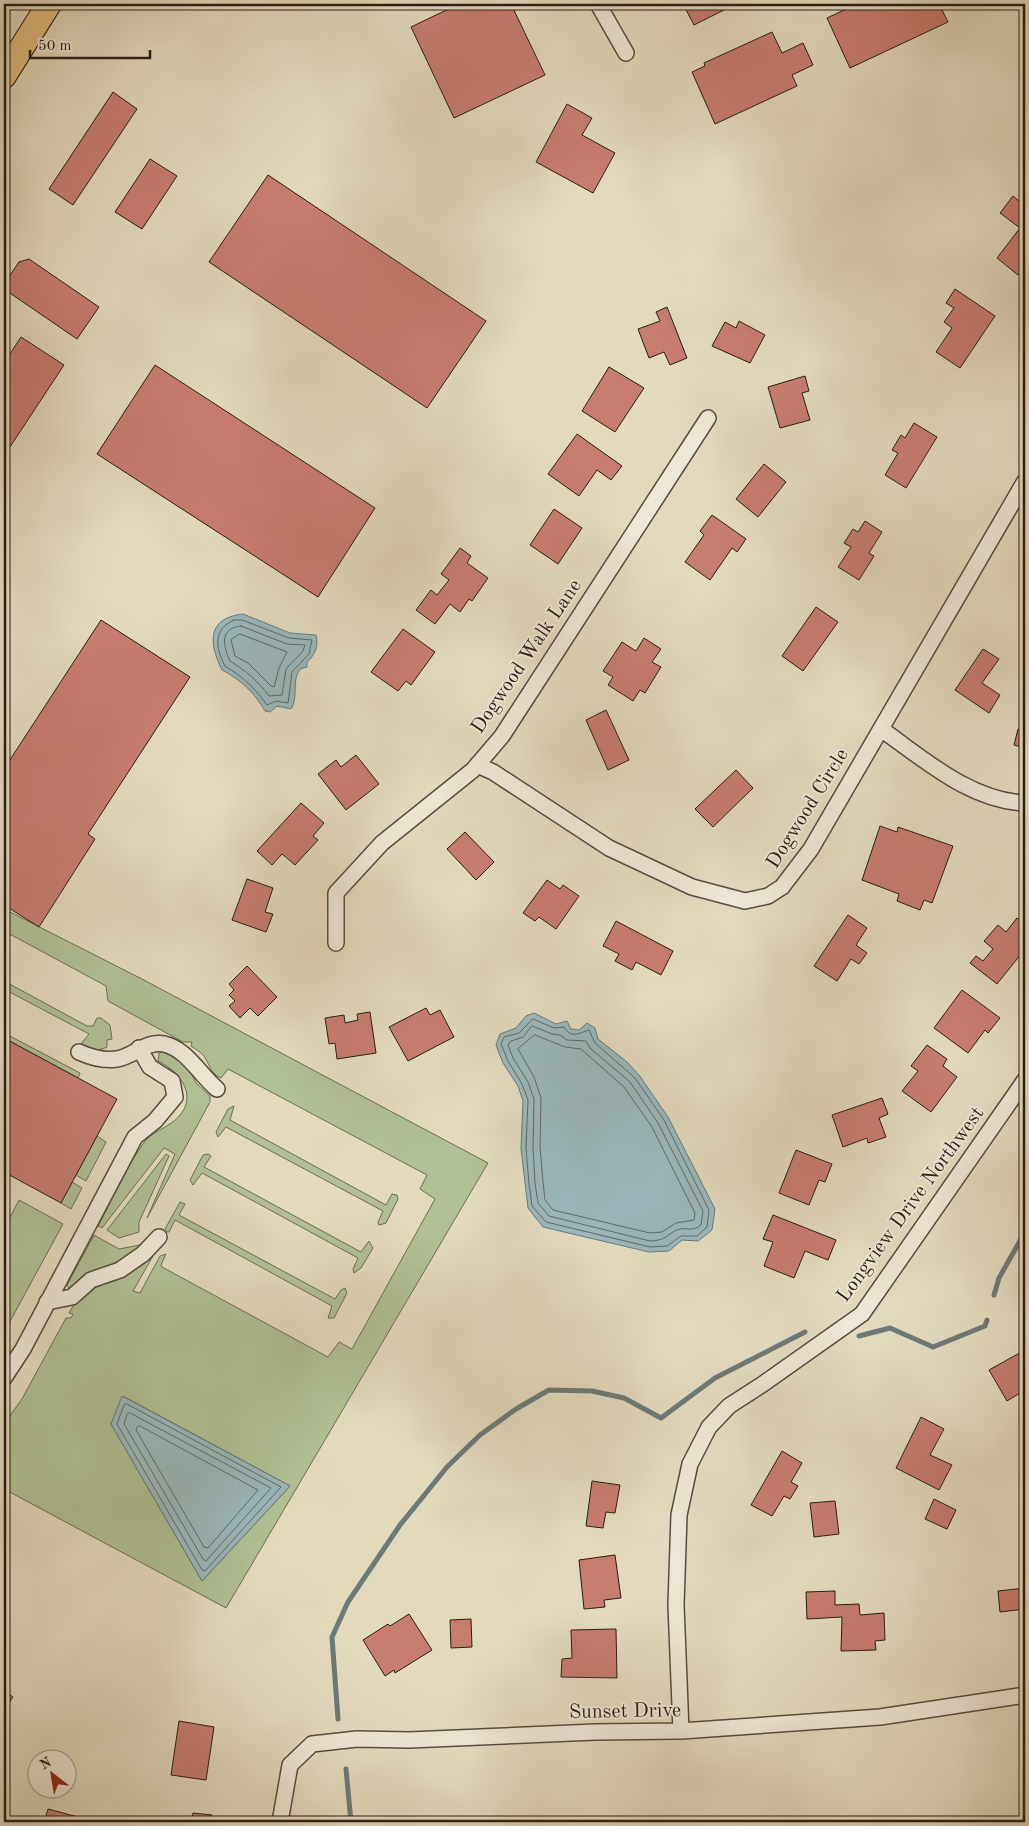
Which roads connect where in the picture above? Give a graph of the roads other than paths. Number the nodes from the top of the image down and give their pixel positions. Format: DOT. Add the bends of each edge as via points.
graph roads {
  1 [pos="49,4"];
  2 [pos="598,4"];
  3 [pos="626,53"];
  4 [pos="4,76"];
  5 [pos="708,418"];
  6 [pos="1025,481"];
  7 [pos="881,729"];
  8 [pos="477,765"];
  9 [pos="1025,803"];
  10 [pos="336,943"];
  11 [pos="139,1048"];
  12 [pos="79,1052"];
  13 [pos="1025,1080"];
  14 [pos="217,1089"];
  15 [pos="159,1237"];
  16 [pos="47,1302"];
  17 [pos="4,1378"];
  18 [pos="1025,1695"];
  19 [pos="681,1732"];
  20 [pos="280,1822"];
  1 -- 4 [label="highway"];
  2 -- 3 [label="street"];
  5 -- 8 [label="street, Dogwood Walk Lane" via="502,736"];
  6 -- 7 [label="street, Dogwood Circle"];
  7 -- 8 [label="street, Dogwood Circle" via="811,848 782,887 768,896 745,901 692,887 608,848 493,772"];
  7 -- 9 [label="street" via="965,787 1007,802"];
  8 -- 10 [label="street, Dogwood Walk Lane" via="382,843 336,893"];
  11 -- 12 [label="street" via="118,1059 92,1058"];
  11 -- 14 [label="street" via="164,1044 189,1058"];
  11 -- 16 [label="street" via="150,1067 172,1082 174,1098 155,1121 135,1137"];
  13 -- 19 [label="street, Longview Drive Northwest" via="862,1314 729,1406 709,1427 690,1464 679,1515 676,1605"];
  15 -- 16 [label="street" via="143,1254 120,1270 91,1280 72,1297"];
  16 -- 17 [label="street"];
  18 -- 19 [label="street, Sunset Drive" via="880,1717"];
  19 -- 20 [label="street, Sunset Drive" via="357,1739 312,1744 290,1765"];
}
